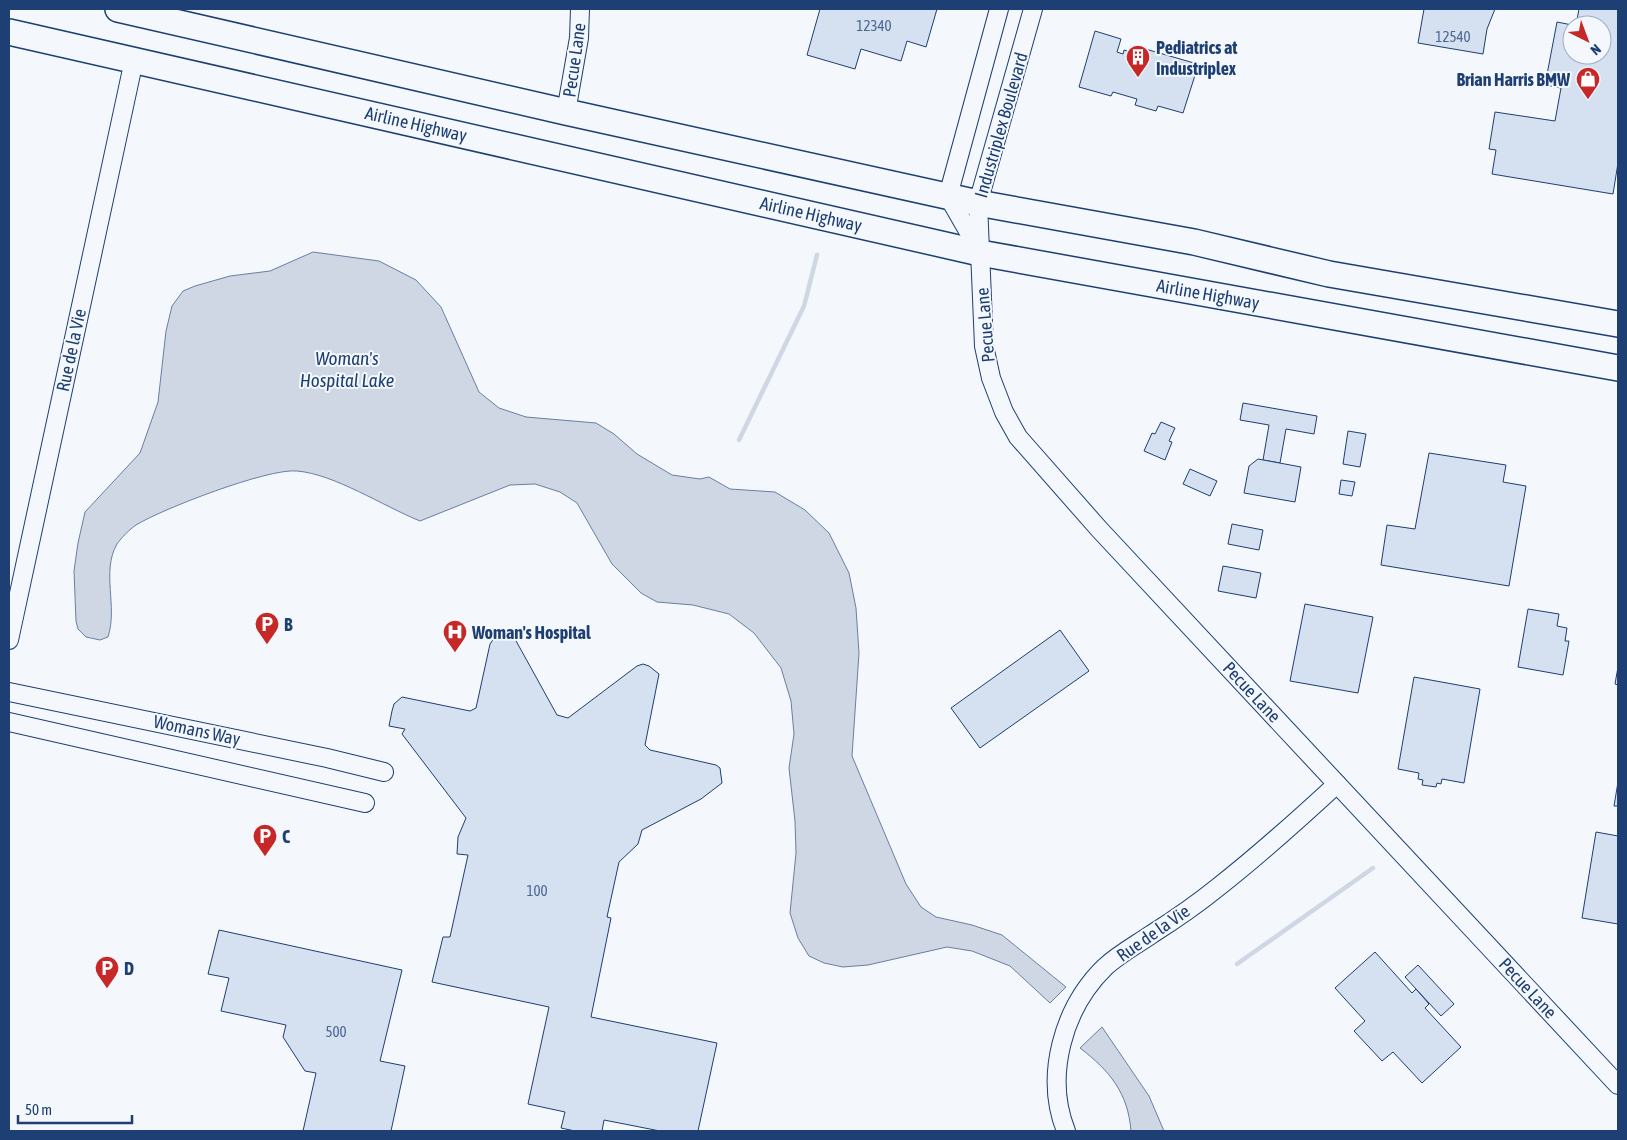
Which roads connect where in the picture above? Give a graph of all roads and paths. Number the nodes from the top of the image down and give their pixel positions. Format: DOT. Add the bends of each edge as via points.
graph roads {
  1 [pos="118,9"];
  2 [pos="580,9"];
  3 [pos="998,9"];
  4 [pos="1033,9"];
  5 [pos="9,32"];
  6 [pos="134,60"];
  7 [pos="566,112"];
  8 [pos="948,196"];
  9 [pos="978,203"];
  10 [pos="980,253"];
  11 [pos="1618,324"];
  12 [pos="1618,368"];
  13 [pos="9,640"];
  14 [pos="9,692"];
  15 [pos="9,722"];
  16 [pos="384,772"];
  17 [pos="1337,784"];
  18 [pos="365,803"];
  19 [pos="1618,1085"];
  20 [pos="1066,1131"];
  1 -- 7 [label="highway"];
  2 -- 7 [label="street, Pecue Lane" via="580,38"];
  3 -- 8 [label="street, Industriplex Boulevard"];
  4 -- 9 [label="street, Industriplex Boulevard"];
  5 -- 6 [label="highway, Airline Highway"];
  6 -- 10 [label="highway, Airline Highway"];
  6 -- 13 [label="street, Rue de la Vie"];
  7 -- 8 [label="highway"];
  8 -- 9 [label="highway"];
  8 -- 10 [label="street, Industriplex Boulevard"];
  9 -- 10 [label="street, Industriplex Boulevard"];
  9 -- 11 [label="highway" via="1194,242 1329,274"];
  10 -- 12 [label="highway, Airline Highway"];
  10 -- 17 [label="street, Pecue Lane" via="984,346 991,378 1004,412 1018,436 1099,529"];
  14 -- 16 [label="street, Womans Way"];
  15 -- 18 [label="street, Womans Way"];
  17 -- 19 [label="street, Pecue Lane"];
  17 -- 20 [label="street, Rue de la Vie" via="1216,888 1106,966 1095,978 1074,1009 1059,1056 1057,1090"];
}
